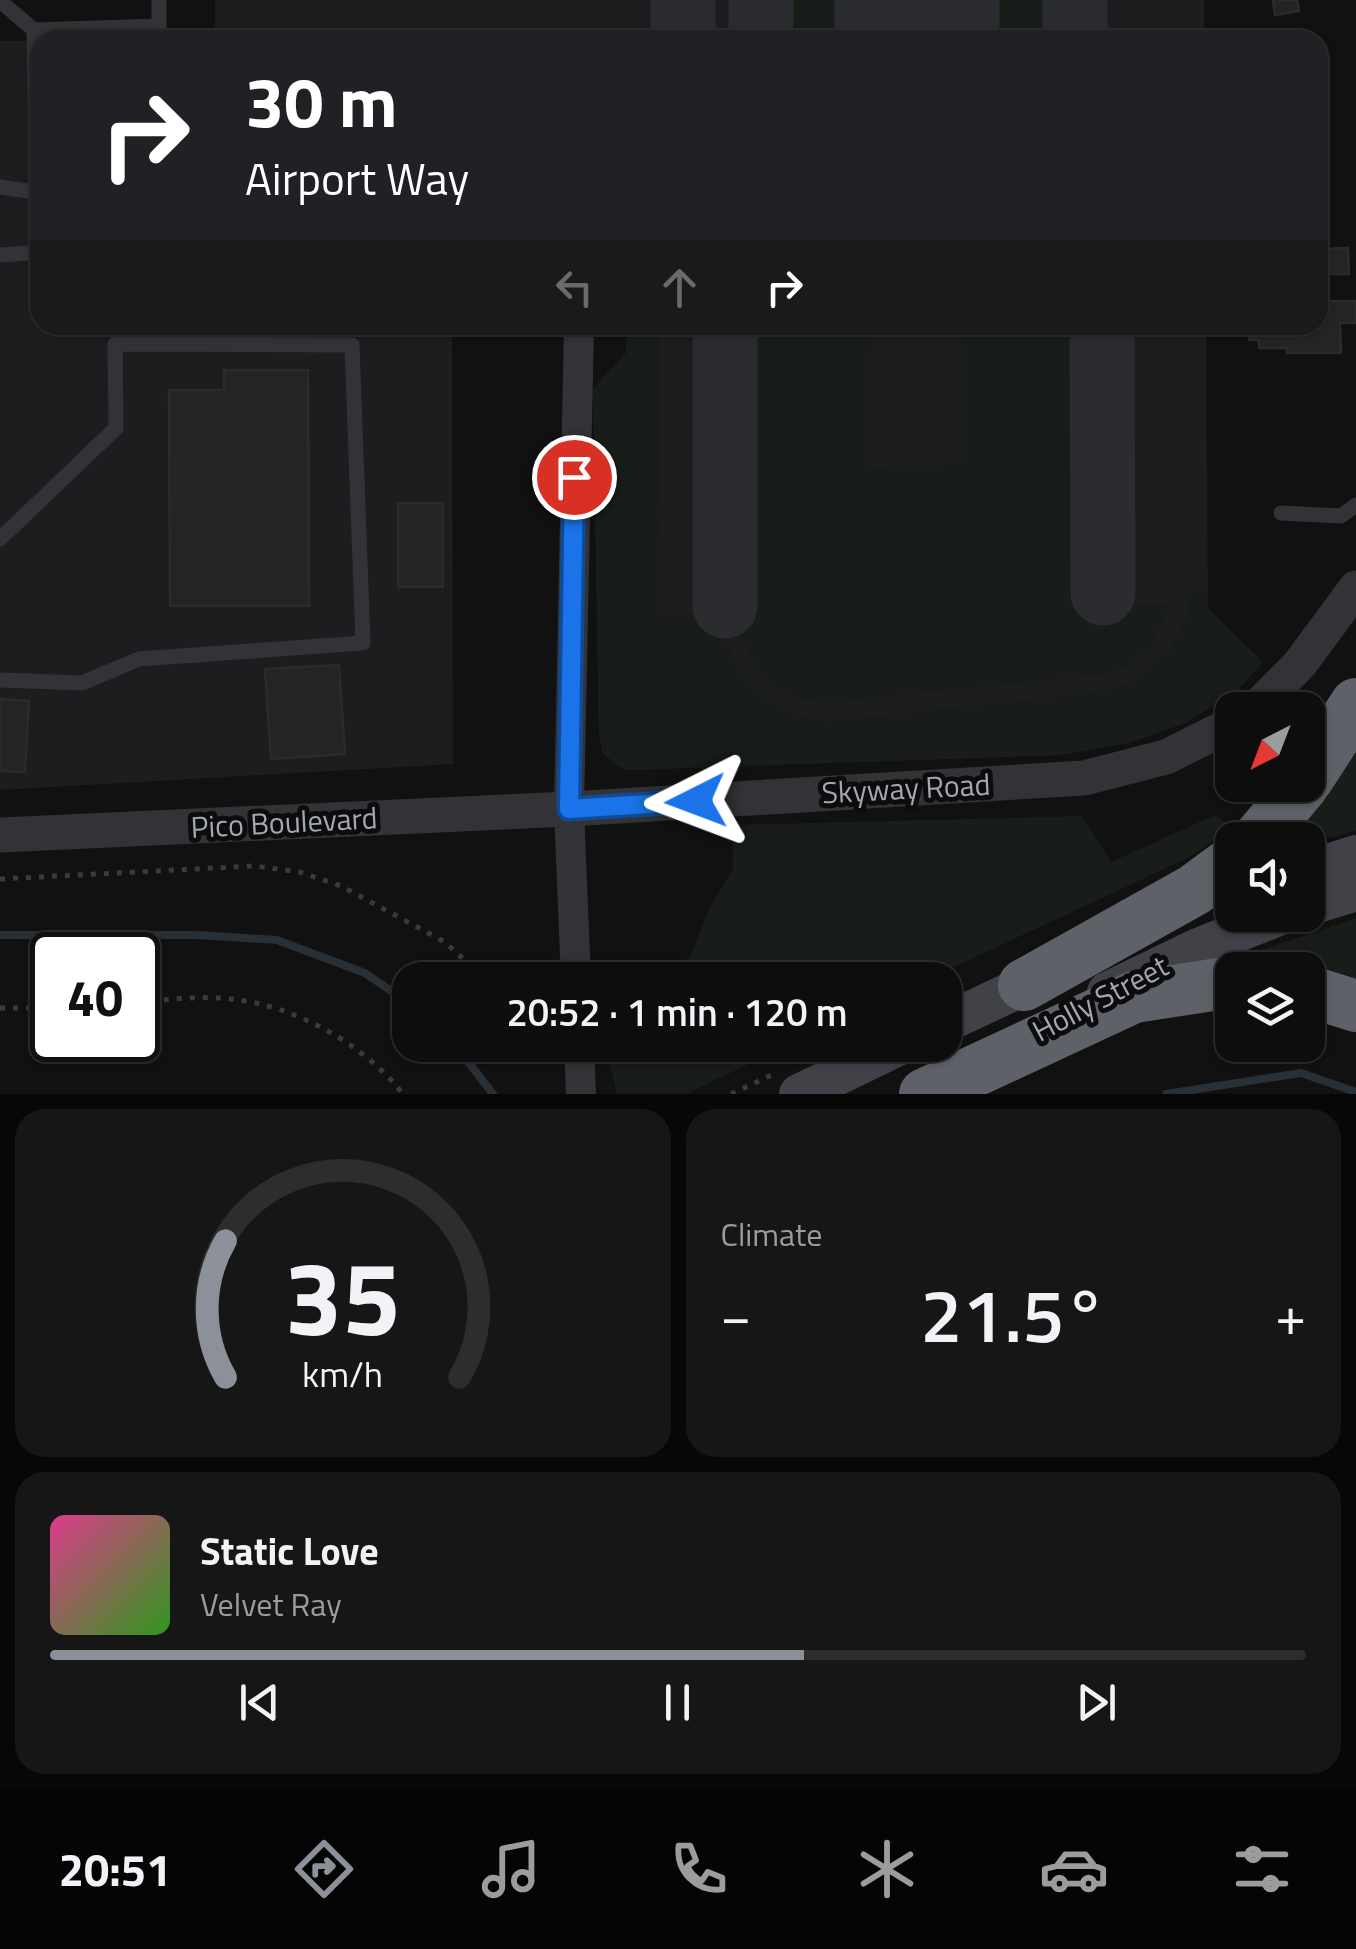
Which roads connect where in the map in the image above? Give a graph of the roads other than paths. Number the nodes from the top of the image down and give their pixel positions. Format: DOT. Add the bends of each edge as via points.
graph roads {
  1 [pos="160,0"];
  2 [pos="0,1"];
  3 [pos="34,30"];
  4 [pos="159,30"];
  5 [pos="0,187"];
  6 [pos="30,192"];
  7 [pos="30,253"];
  8 [pos="0,255"];
  9 [pos="112,335"];
  10 [pos="578,335"];
  11 [pos="114,344"];
  12 [pos="1356,505"];
  13 [pos="1281,513"];
  14 [pos="0,540"];
  15 [pos="1356,588"];
  16 [pos="0,680"];
  17 [pos="1272,692"];
  18 [pos="1356,704"];
  19 [pos="1215,732"];
  20 [pos="1325,752"];
  21 [pos="1289,802"];
  22 [pos="569,809"];
  23 [pos="1272,822"];
  24 [pos="0,835"];
  25 [pos="1356,855"];
  26 [pos="1325,865"];
  27 [pos="1215,875"];
  28 [pos="1356,890"];
  29 [pos="1325,900"];
  30 [pos="1215,903"];
  31 [pos="1241,932"];
  32 [pos="575,962"];
  33 [pos="1215,984"];
  34 [pos="1024,985"];
  35 [pos="1325,996"];
  36 [pos="1356,1006"];
  37 [pos="962,1015"];
  38 [pos="580,1062"];
  39 [pos="865,1062"];
  40 [pos="581,1094"];
  41 [pos="799,1094"];
  42 [pos="925,1094"];
  1 -- 4 [label="lane"];
  2 -- 3 [label="lane"];
  5 -- 6 [label="lane"];
  7 -- 8 [label="lane"];
  9 -- 11 [label="lane"];
  10 -- 22 [label="street"];
  11 -- 14 [label="lane" via="116,428"];
  11 -- 16 [label="lane" via="352,346 362,644 138,659 82,683"];
  12 -- 13 [label="lane" via="1340,516"];
  15 -- 17 [label="street"];
  18 -- 20 [label="highway"];
  19 -- 22 [label="street, Skyway Road" via="1166,757 1084,778"];
  21 -- 23 [label="highway"];
  22 -- 24 [label="street, Pico Boulevard"];
  22 -- 32 [label="street"];
  25 -- 26 [label="main road"];
  27 -- 34 [label="highway"];
  28 -- 29 [label="main road"];
  30 -- 34 [label="main road, Holly Street"];
  31 -- 42 [label="main road, Holly Street" via="1148,971"];
  33 -- 42 [label="highway" via="1134,997"];
  34 -- 37 [label="main road, Holly Street"];
  35 -- 36 [label="highway"];
  38 -- 40 [label="street"];
  39 -- 41 [label="main road"];
}
